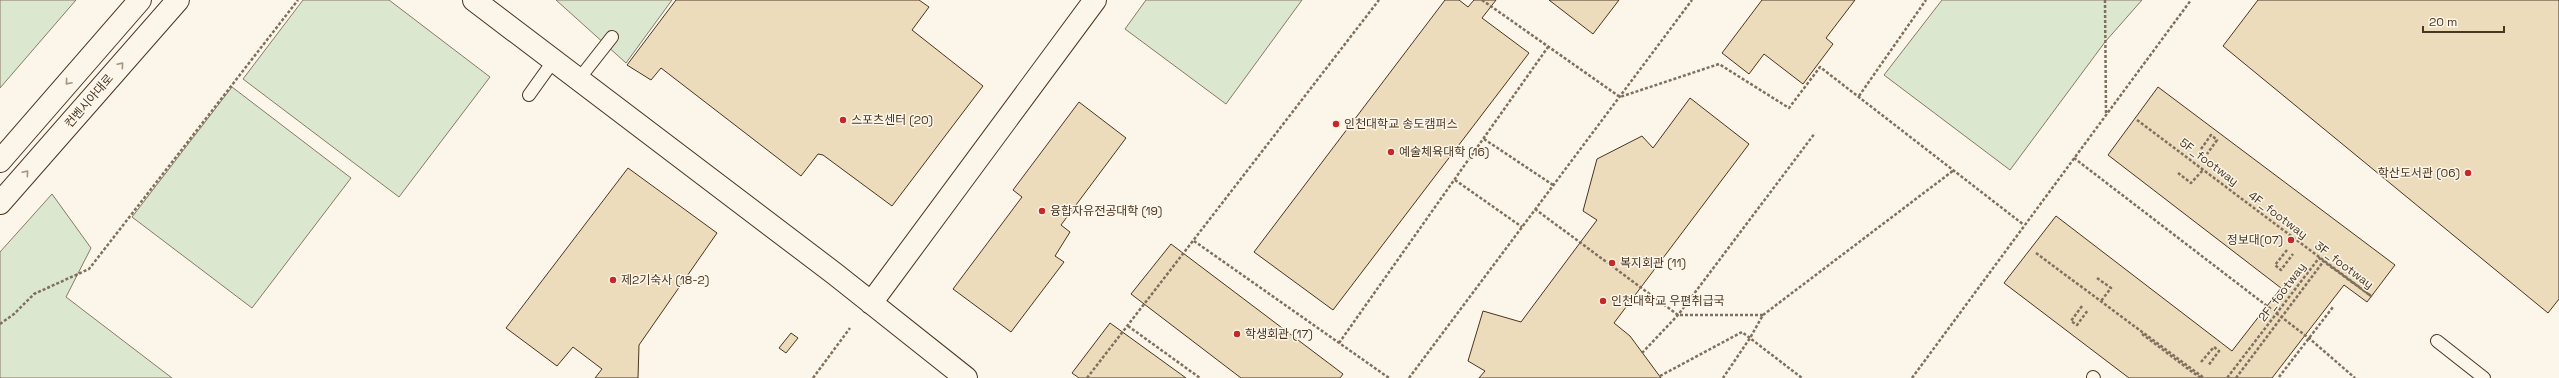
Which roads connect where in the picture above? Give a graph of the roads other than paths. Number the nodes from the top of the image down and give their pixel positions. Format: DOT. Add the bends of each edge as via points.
graph roads {
  1 [pos="140,0"];
  2 [pos="178,0"];
  3 [pos="474,0"];
  4 [pos="1095,0"];
  5 [pos="612,37"];
  6 [pos="554,60"];
  7 [pos="579,79"];
  8 [pos="529,95"];
  9 [pos="0,161"];
  10 [pos="0,203"];
  11 [pos="871,303"];
  12 [pos="2437,341"];
  13 [pos="966,378"];
  14 [pos="2484,378"];
  1 -- 9 [label="street, one-way"];
  10 -- 2 [label="street, 컨벤시아대로, one-way"];
  3 -- 6 [label="street"];
  4 -- 11 [label="street"];
  5 -- 7 [label="lane"];
  6 -- 7 [label="street"];
  6 -- 8 [label="lane"];
  7 -- 11 [label="street"];
  11 -- 13 [label="street"];
  12 -- 14 [label="lane"];
}
